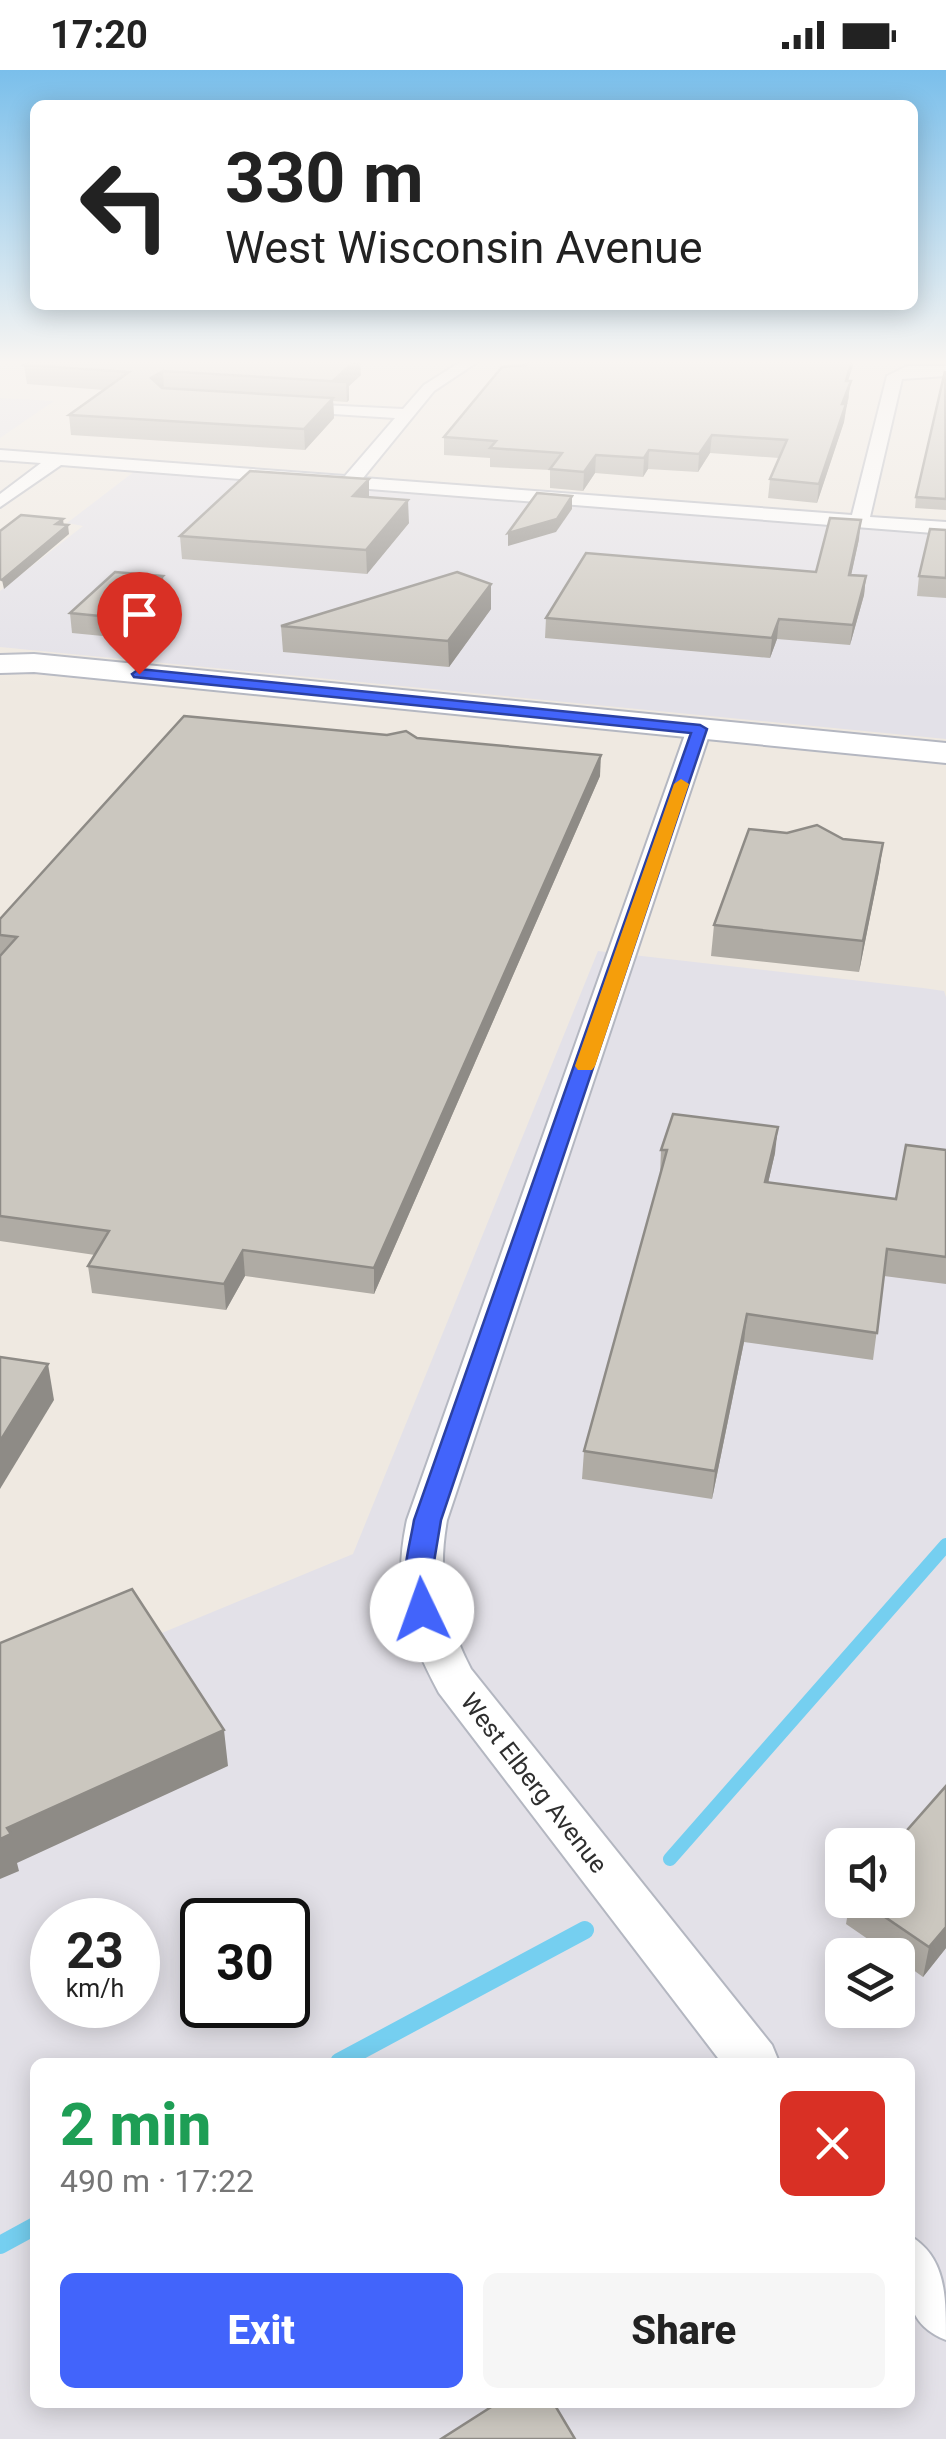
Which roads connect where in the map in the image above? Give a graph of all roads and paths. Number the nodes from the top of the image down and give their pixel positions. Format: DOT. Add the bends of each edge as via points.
graph roads {
  1 [pos="44,470"];
  2 [pos="184,470"];
  3 [pos="360,470"];
  4 [pos="872,470"];
  5 [pos="350,482"];
  6 [pos="0,502"];
  7 [pos="860,521"];
  8 [pos="946,528"];
  9 [pos="0,653"];
  10 [pos="34,663"];
  11 [pos="0,664"];
  12 [pos="700,729"];
  13 [pos="946,753"];
  14 [pos="750,2058"];
  15 [pos="915,2271"];
  16 [pos="946,2311"];
  1 -- 6 [label="street"];
  2 -- 5 [label="street"];
  3 -- 5 [label="street"];
  4 -- 7 [label="street"];
  5 -- 7 [label="street"];
  7 -- 8 [label="street"];
  9 -- 10 [label="main road"];
  10 -- 11 [label="main road"];
  10 -- 12 [label="main road"];
  12 -- 13 [label="main road"];
  12 -- 14 [label="street, West Elberg Avenue" via="427,1520 417,1580 422,1610 455,1681"];
  15 -- 16 [label="street"];
}
